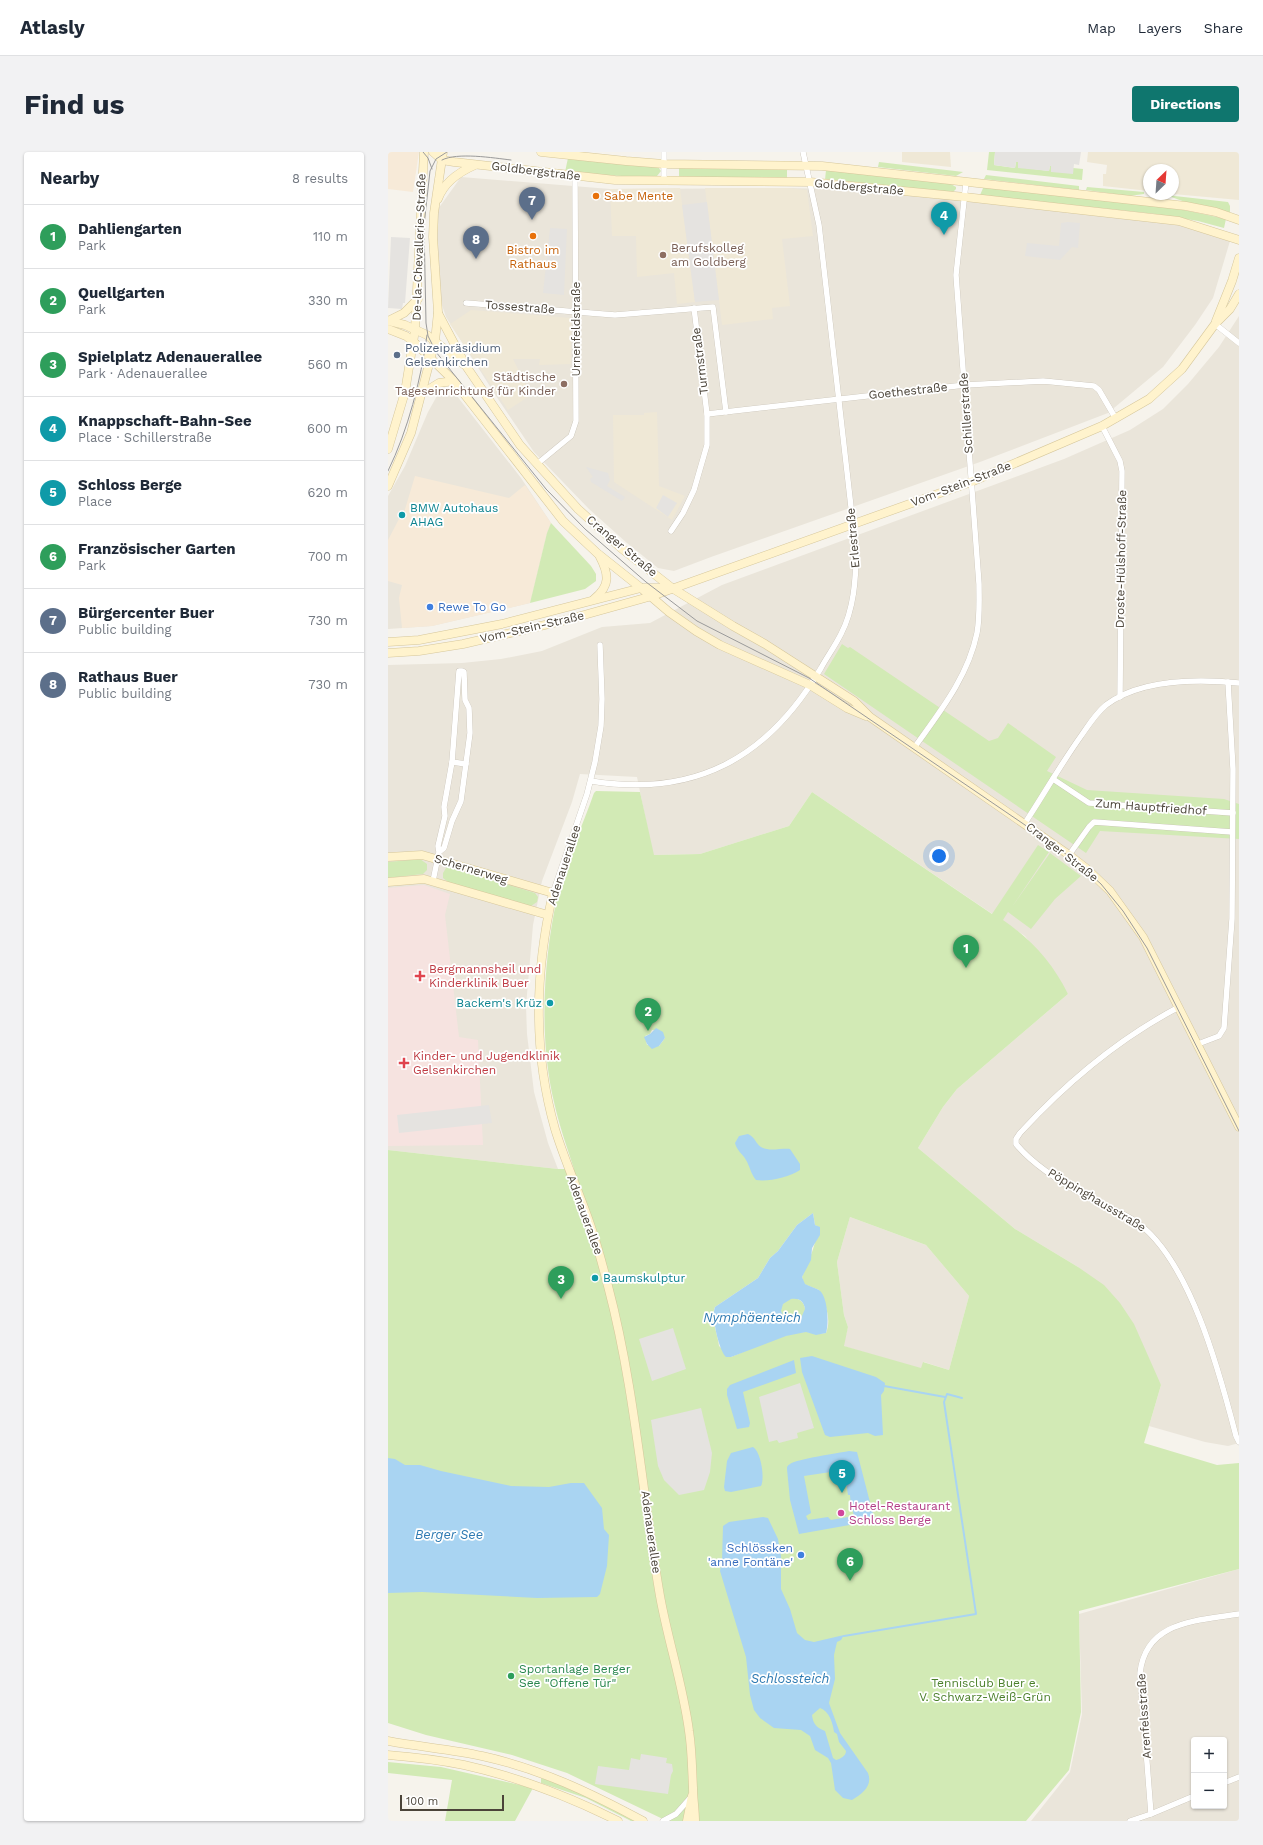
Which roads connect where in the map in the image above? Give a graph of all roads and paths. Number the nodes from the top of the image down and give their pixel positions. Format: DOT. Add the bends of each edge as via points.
graph roads {
  1 [pos="424,152"];
  2 [pos="433,152"];
  3 [pos="542,152"];
  4 [pos="664,152"];
  5 [pos="803,152"];
  6 [pos="442,156"];
  7 [pos="664,164"];
  8 [pos="475,165"];
  9 [pos="805,166"];
  10 [pos="576,176"];
  11 [pos="664,180"];
  12 [pos="810,182"];
  13 [pos="966,182"];
  14 [pos="964,197"];
  15 [pos="434,213"];
  16 [pos="1239,220"];
  17 [pos="1239,240"];
  18 [pos="1239,258"];
  19 [pos="1239,294"];
  20 [pos="418,299"];
  21 [pos="466,303"];
  22 [pos="694,308"];
  23 [pos="438,312"];
  24 [pos="575,312"];
  25 [pos="388,321"];
  26 [pos="1215,324"];
  27 [pos="388,329"];
  28 [pos="416,330"];
  29 [pos="435,341"];
  30 [pos="414,342"];
  31 [pos="1239,343"];
  32 [pos="431,359"];
  33 [pos="466,366"];
  34 [pos="454,382"];
  35 [pos="965,385"];
  36 [pos="423,393"];
  37 [pos="838,399"];
  38 [pos="726,412"];
  39 [pos="707,414"];
  40 [pos="1116,419"];
  41 [pos="1102,426"];
  42 [pos="388,449"];
  43 [pos="537,464"];
  44 [pos="971,482"];
  45 [pos="388,486"];
  46 [pos="852,523"];
  47 [pos="671,531"];
  48 [pos="597,553"];
  49 [pos="641,588"];
  50 [pos="672,588"];
  51 [pos="652,596"];
  52 [pos="593,600"];
  53 [pos="388,642"];
  54 [pos="600,644"];
  55 [pos="388,653"];
  56 [pos="816,677"];
  57 [pos="1228,682"];
  58 [pos="1239,683"];
  59 [pos="810,685"];
  60 [pos="1120,697"];
  61 [pos="458,708"];
  62 [pos="470,708"];
  63 [pos="870,718"];
  64 [pos="914,748"];
  65 [pos="452,762"];
  66 [pos="466,764"];
  67 [pos="1053,779"];
  68 [pos="591,781"];
  69 [pos="1233,813"];
  70 [pos="446,816"];
  71 [pos="454,818"];
  72 [pos="1025,823"];
  73 [pos="1232,832"];
  74 [pos="1069,855"];
  75 [pos="438,856"];
  76 [pos="388,857"];
  77 [pos="433,881"];
  78 [pos="388,882"];
  79 [pos="552,893"];
  80 [pos="548,915"];
  81 [pos="1179,1007"];
  82 [pos="1198,1044"];
  83 [pos="1239,1127"];
  84 [pos="1239,1442"];
  85 [pos="1239,1614"];
  86 [pos="388,1741"];
  87 [pos="388,1755"];
  88 [pos="1239,1777"];
  89 [pos="1227,1782"];
  90 [pos="692,1792"];
  91 [pos="1191,1797"];
  92 [pos="1151,1814"];
  93 [pos="618,1821"];
  94 [pos="643,1821"];
  95 [pos="663,1821"];
  96 [pos="687,1821"];
  97 [pos="695,1821"];
  98 [pos="1130,1821"];
  1 -- 20 [label="main road, De-la-Chevallerie-Straße"];
  2 -- 6 [label="main road"];
  3 -- 7 [label="main road, Goldbergstraße"];
  4 -- 7 [label="street"];
  5 -- 9 [label="street, Erlestraße"];
  6 -- 8 [label="main road, Goldbergstraße"];
  6 -- 15 [label="main road, De-la-Chevallerie-Straße"];
  7 -- 9 [label="main road, Goldbergstraße"];
  7 -- 11 [label="street"];
  8 -- 10 [label="main road, Goldbergstraße"];
  8 -- 15 [label="main road, Goldbergstraße" via="461,172 446,186 439,196"];
  9 -- 12 [label="street, Erlestraße"];
  9 -- 13 [label="main road, Goldbergstraße"];
  10 -- 11 [label="main road, Goldbergstraße" via="614,180"];
  10 -- 24 [label="street, Urnenfeldstraße"];
  11 -- 12 [label="main road, Goldbergstraße"];
  12 -- 14 [label="main road, Goldbergstraße"];
  12 -- 37 [label="street, Erlestraße" via="819,225"];
  13 -- 14 [label="street, Schillerstraße"];
  13 -- 16 [label="main road, Goldbergstraße" via="1186,206"];
  14 -- 17 [label="main road, Goldbergstraße" via="1180,221"];
  14 -- 35 [label="street, Schillerstraße" via="956,275"];
  15 -- 23 [label="main road, De-la-Chevallerie-Straße" via="433,244"];
  18 -- 26 [label="main road, Vom-Stein-Straße"];
  19 -- 26 [label="main road, Vom-Stein-Straße" via="1230,309"];
  20 -- 25 [label="main road" via="404,313"];
  20 -- 28 [label="main road, De-la-Chevallerie-Straße"];
  21 -- 24 [label="street, Tossestraße"];
  22 -- 24 [label="street, Tossestraße" via="615,315"];
  22 -- 38 [label="street, Turmstraße" via="713,307"];
  22 -- 39 [label="street, Turmstraße"];
  23 -- 29 [label="main road, De-la-Chevallerie-Straße"];
  23 -- 33 [label="main road"];
  24 -- 43 [label="street, Urnenfeldstraße" via="575,429 571,436"];
  25 -- 28 [label="main road, Cranger Straße"];
  26 -- 31 [label="street"];
  26 -- 40 [label="main road, Vom-Stein-Straße" via="1182,369 1149,399"];
  27 -- 30 [label="main road, Cranger Straße"];
  28 -- 29 [label="main road, Cranger Straße"];
  28 -- 30 [label="main road, De-la-Chevallerie-Straße"];
  29 -- 32 [label="main road, De-la-Chevallerie-Straße"];
  29 -- 33 [label="main road, Cranger Straße"];
  30 -- 32 [label="main road, Cranger Straße"];
  30 -- 42 [label="main road, De-la-Chevallerie-Straße" via="405,392"];
  32 -- 34 [label="main road, Cranger Straße"];
  32 -- 36 [label="main road, De-la-Chevallerie-Straße"];
  33 -- 43 [label="main road, Cranger Straße" via="520,445"];
  34 -- 36 [label="main road" via="439,383"];
  34 -- 48 [label="main road, Cranger Straße" via="564,521"];
  35 -- 37 [label="street, Goethestraße"];
  35 -- 40 [label="street, Goethestraße" via="1043,380 1090,385 1099,390"];
  35 -- 44 [label="street, Schillerstraße"];
  36 -- 45 [label="main road, De-la-Chevallerie-Straße" via="411,433"];
  37 -- 38 [label="street, Goethestraße"];
  37 -- 46 [label="street, Erlestraße"];
  38 -- 39 [label="street, Goethestraße"];
  39 -- 47 [label="street, Turmstraße" via="707,445 701,468 689,502"];
  40 -- 41 [label="main road, Vom-Stein-Straße"];
  41 -- 44 [label="main road, Vom-Stein-Straße"];
  41 -- 60 [label="street, Droste-Hülshoff-Straße" via="1120,461 1122,471"];
  43 -- 50 [label="main road, Cranger Straße" via="595,525"];
  44 -- 46 [label="main road, Vom-Stein-Straße"];
  44 -- 64 [label="street, Schillerstraße" via="979,584 977,634 954,691"];
  46 -- 50 [label="main road, Vom-Stein-Straße"];
  46 -- 56 [label="street, Erlestraße" via="856,566 852,601 841,634"];
  48 -- 49 [label="main road, Cranger Straße"];
  48 -- 52 [label="main road" via="605,569 606,584"];
  49 -- 50 [label="main road, Vom-Stein-Straße"];
  49 -- 51 [label="main road, Cranger Straße"];
  49 -- 52 [label="main road, Vom-Stein-Straße"];
  50 -- 51 [label="main road, Vom-Stein-Straße"];
  50 -- 56 [label="main road, Cranger Straße"];
  51 -- 55 [label="main road, Vom-Stein-Straße" via="566,620 462,644"];
  51 -- 59 [label="main road, Cranger Straße" via="696,631"];
  52 -- 53 [label="main road, Vom-Stein-Straße" via="502,624 419,640"];
  54 -- 68 [label="street, Adenauerallee" via="602,699"];
  56 -- 59 [label="street, Erlestraße"];
  56 -- 63 [label="main road, Cranger Straße" via="854,701"];
  57 -- 58 [label="street"];
  57 -- 60 [label="street" via="1178,682 1154,685 1136,689"];
  57 -- 69 [label="street"];
  59 -- 63 [label="main road, Cranger Straße" via="847,708"];
  59 -- 68 [label="street, Erlestraße" via="773,732 725,765 698,776 666,784 617,785"];
  60 -- 67 [label="street" via="1105,706 1090,723"];
  61 -- 62 [label="street"];
  61 -- 62 [label="street" via="457,678 459,671 462,671 465,677 464,700"];
  61 -- 65 [label="street"];
  62 -- 66 [label="street"];
  63 -- 64 [label="main road, Cranger Straße"];
  64 -- 72 [label="main road, Cranger Straße"];
  65 -- 66 [label="street"];
  65 -- 70 [label="street" via="444,807"];
  66 -- 71 [label="street" via="461,801"];
  67 -- 69 [label="street, Zum Hauptfriedhof" via="1088,804"];
  67 -- 72 [label="street"];
  68 -- 79 [label="street, Adenauerallee"];
  69 -- 73 [label="street"];
  70 -- 71 [label="street"];
  70 -- 75 [label="street"];
  71 -- 75 [label="street" via="444,848"];
  72 -- 74 [label="main road, Cranger Straße"];
  73 -- 74 [label="street, Zum Hauptfriedhof" via="1094,822"];
  73 -- 82 [label="street" via="1232,919 1224,1028 1219,1036"];
  74 -- 81 [label="main road, Cranger Straße" via="1100,880 1131,918"];
  75 -- 76 [label="main road, Schernerweg"];
  75 -- 77 [label="street"];
  75 -- 79 [label="main road, Schernerweg"];
  77 -- 78 [label="main road, Schernerweg" via="424,879"];
  77 -- 80 [label="main road, Schernerweg"];
  79 -- 80 [label="main road, Adenauerallee"];
  80 -- 90 [label="main road, Adenauerallee" via="538,1004 545,1083 558,1136 591,1227 624,1352 660,1595 689,1731 693,1768"];
  81 -- 82 [label="main road, Cranger Straße"];
  81 -- 84 [label="street, Pöppinghausstraße" via="1108,1052 1069,1083 1020,1133 1016,1144 1022,1152 1061,1180 1132,1219 1159,1243 1187,1292 1210,1346 1222,1378"];
  82 -- 83 [label="main road, Cranger Straße"];
  85 -- 92 [label="street, Arenfelsstraße" via="1170,1628 1151,1642 1145,1651 1140,1672"];
  86 -- 94 [label="main road" via="465,1752 524,1767 577,1787"];
  87 -- 93 [label="main road" via="462,1764 505,1775 578,1801"];
  88 -- 89 [label="street"];
  90 -- 95 [label="street" via="676,1814"];
  90 -- 96 [label="main road, Adenauerallee"];
  90 -- 97 [label="main road, Adenauerallee"];
  91 -- 92 [label="street"];
  92 -- 98 [label="street"];
}
